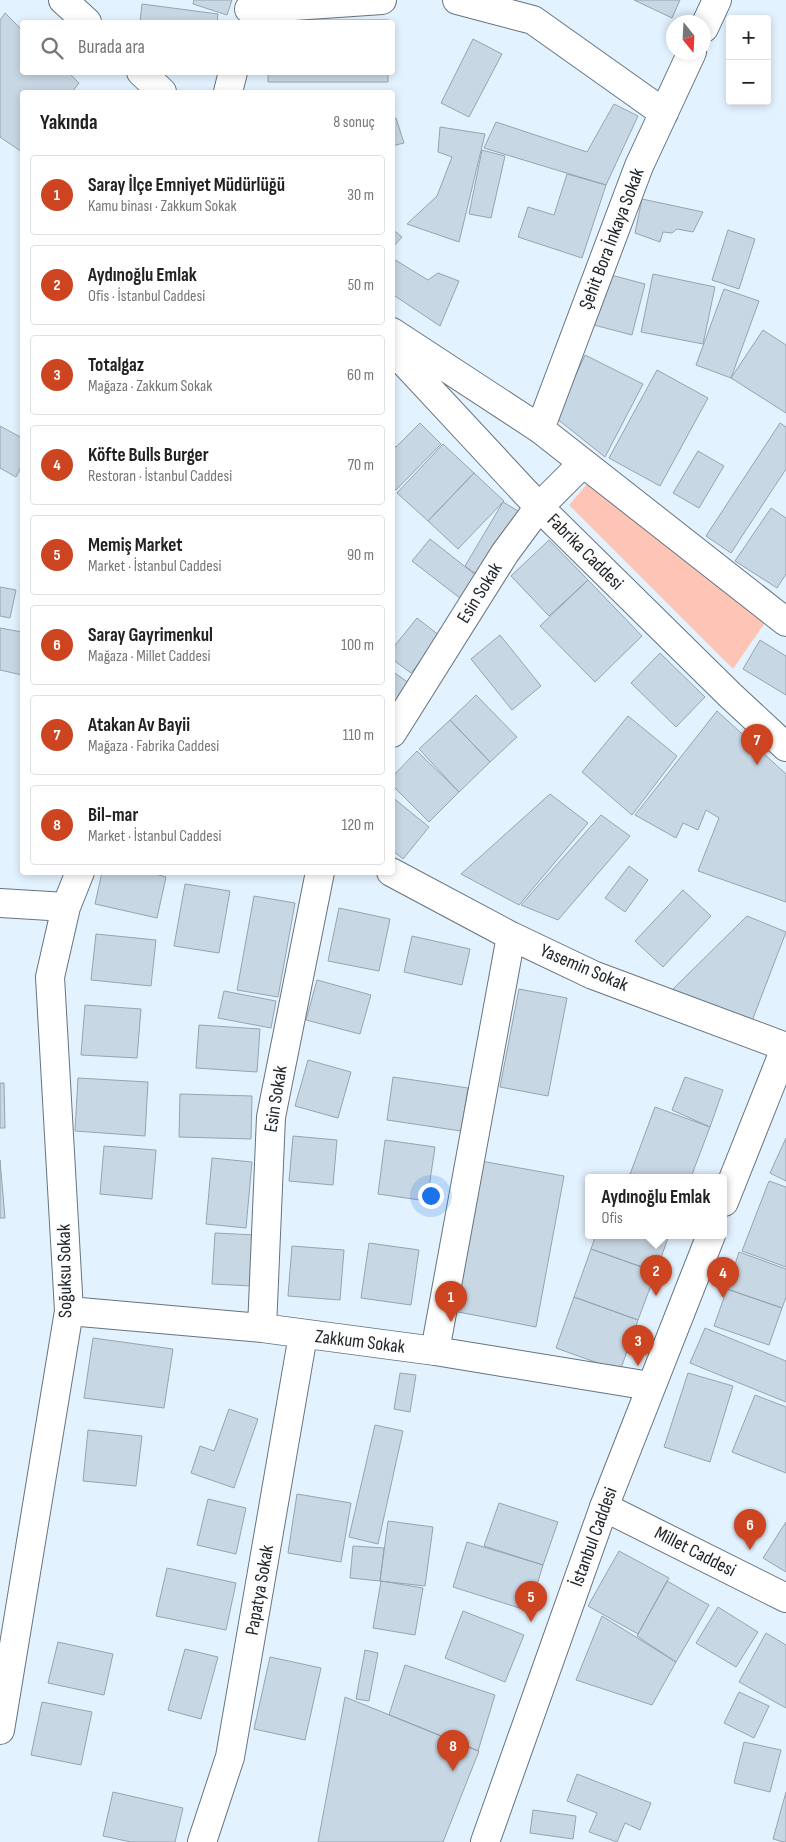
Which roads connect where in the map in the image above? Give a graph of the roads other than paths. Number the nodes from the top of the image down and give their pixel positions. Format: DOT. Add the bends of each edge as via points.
graph roads {
  1 [pos="63,0"];
  2 [pos="382,0"];
  3 [pos="456,0"];
  4 [pos="717,0"];
  5 [pos="249,11"];
  6 [pos="710,15"];
  7 [pos="85,20"];
  8 [pos="688,60"];
  9 [pos="144,75"];
  10 [pos="232,75"];
  11 [pos="160,90"];
  12 [pos="228,90"];
  13 [pos="664,113"];
  14 [pos="395,334"];
  15 [pos="395,352"];
  16 [pos="540,429"];
  17 [pos="582,464"];
  18 [pos="539,507"];
  19 [pos="786,622"];
  20 [pos="395,728"];
  21 [pos="786,747"];
  22 [pos="395,874"];
  23 [pos="79,875"];
  24 [pos="319,875"];
  25 [pos="0,903"];
  26 [pos="66,907"];
  27 [pos="511,936"];
  28 [pos="786,1047"];
  29 [pos="727,1194"];
  30 [pos="708,1239"];
  31 [pos="69,1312"];
  32 [pos="262,1328"];
  33 [pos="303,1335"];
  34 [pos="435,1351"];
  35 [pos="650,1386"];
  36 [pos="604,1507"];
  37 [pos="786,1598"];
  38 [pos="0,1730"];
  39 [pos="202,1842"];
  40 [pos="485,1842"];
  1 -- 7 [label="main road"];
  2 -- 5 [label="main road"];
  3 -- 13 [label="main road" via="533,20"];
  4 -- 6 [label="main road"];
  8 -- 13 [label="main road, Şehit Bora İnkaya Sokak"];
  9 -- 11 [label="main road"];
  10 -- 12 [label="main road"];
  13 -- 16 [label="main road, Şehit Bora İnkaya Sokak" via="639,166"];
  14 -- 16 [label="main road"];
  15 -- 18 [label="main road, Fabrika Caddesi"];
  16 -- 17 [label="main road"];
  17 -- 18 [label="main road, Esin Sokak"];
  17 -- 19 [label="main road"];
  18 -- 20 [label="main road, Esin Sokak" via="505,553"];
  18 -- 21 [label="main road, Fabrika Caddesi"];
  22 -- 27 [label="main road, Yasemin Sokak"];
  23 -- 26 [label="main road, Soğuksu Sokak"];
  24 -- 32 [label="main road, Esin Sokak" via="271,1117"];
  25 -- 26 [label="main road"];
  26 -- 31 [label="main road, Soğuksu Sokak" via="50,977"];
  27 -- 28 [label="main road, Yasemin Sokak" via="593,975"];
  27 -- 34 [label="main road"];
  28 -- 29 [label="main road"];
  30 -- 35 [label="main road, İstanbul Caddesi"];
  31 -- 32 [label="main road, Zakkum Sokak"];
  31 -- 38 [label="main road, Soğuksu Sokak"];
  32 -- 33 [label="main road, Zakkum Sokak"];
  33 -- 34 [label="main road, Zakkum Sokak"];
  33 -- 39 [label="main road, Papatya Sokak" via="230,1757"];
  34 -- 35 [label="main road, Zakkum Sokak"];
  35 -- 36 [label="main road, İstanbul Caddesi"];
  36 -- 37 [label="main road, Millet Caddesi"];
  36 -- 40 [label="main road, İstanbul Caddesi"];
}
